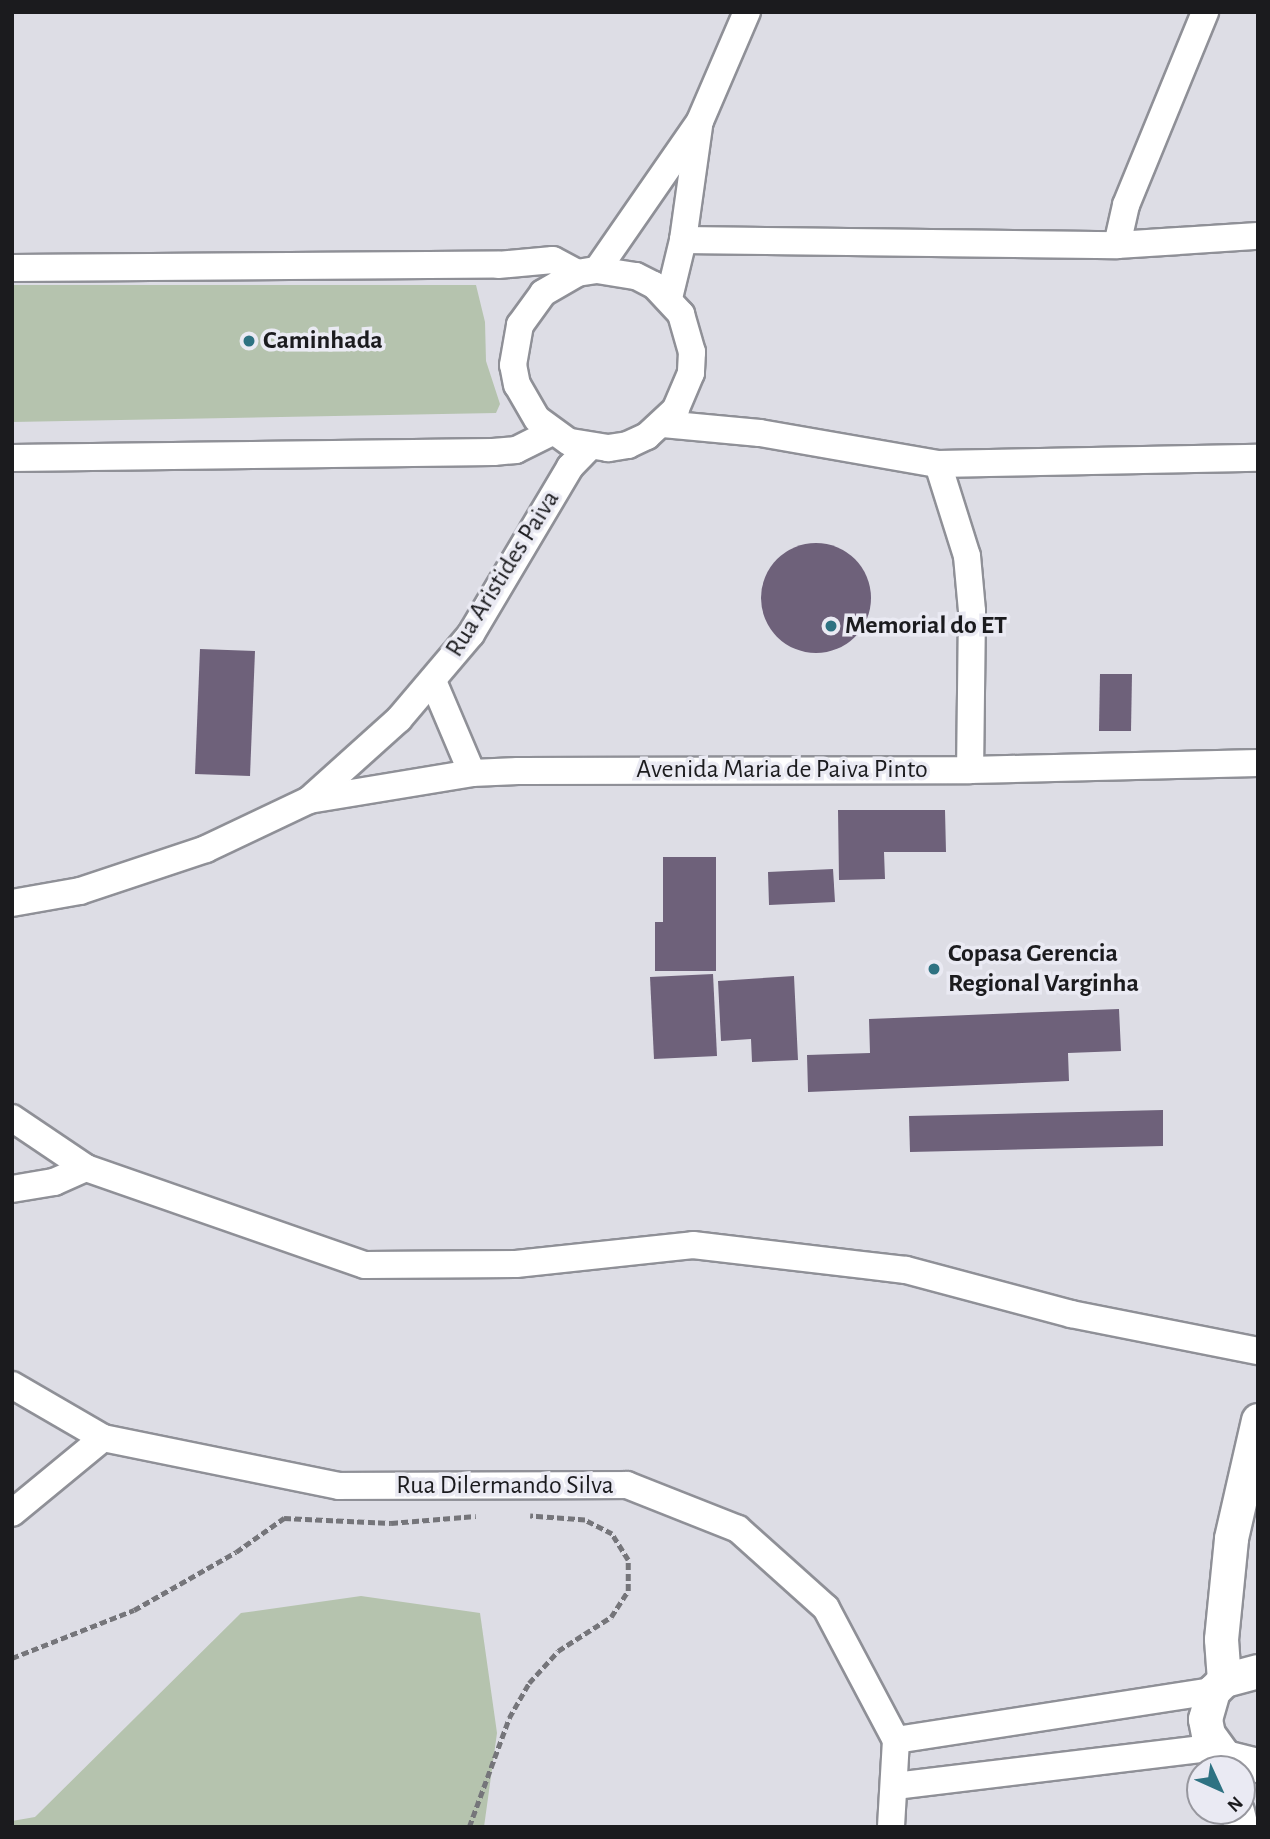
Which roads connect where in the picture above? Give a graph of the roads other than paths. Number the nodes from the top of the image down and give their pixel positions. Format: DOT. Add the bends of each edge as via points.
graph roads {
  1 [pos="747,12"];
  2 [pos="1205,12"];
  3 [pos="699,121"];
  4 [pos="1258,236"];
  5 [pos="683,240"];
  6 [pos="1117,245"];
  7 [pos="12,268"];
  8 [pos="587,271"];
  9 [pos="669,298"];
  10 [pos="663,424"];
  11 [pos="552,432"];
  12 [pos="589,447"];
  13 [pos="12,458"];
  14 [pos="1258,458"];
  15 [pos="938,464"];
  16 [pos="432,681"];
  17 [pos="1258,763"];
  18 [pos="970,770"];
  19 [pos="472,773"];
  20 [pos="309,800"];
  21 [pos="12,903"];
  22 [pos="12,1118"];
  23 [pos="86,1168"];
  24 [pos="12,1189"];
  25 [pos="1258,1351"];
  26 [pos="12,1385"];
  27 [pos="1258,1420"];
  28 [pos="103,1438"];
  29 [pos="12,1513"];
  30 [pos="1258,1671"];
  31 [pos="1219,1685"];
  32 [pos="896,1740"];
  33 [pos="1222,1755"];
  34 [pos="1186,1761"];
  35 [pos="895,1786"];
  36 [pos="891,1827"];
  1 -- 3 [label="street"];
  2 -- 6 [label="street" via="1126,205"];
  3 -- 5 [label="street"];
  3 -- 8 [label="street"];
  4 -- 6 [label="street"];
  5 -- 6 [label="street"];
  5 -- 9 [label="street"];
  7 -- 8 [label="street" via="553,261"];
  8 -- 9 [label="street" via="636,276"];
  8 -- 11 [label="street" via="543,293 520,326 515,345 513,365 525,403"];
  9 -- 10 [label="street" via="681,314 692,352 685,392"];
  10 -- 12 [label="street" via="628,444"];
  10 -- 15 [label="street" via="760,433"];
  11 -- 12 [label="street"];
  11 -- 13 [label="street" via="516,450 493,452"];
  12 -- 16 [label="street, Rua Aristides Paiva" via="570,467 471,634"];
  14 -- 15 [label="street"];
  15 -- 18 [label="street" via="967,556 972,611"];
  16 -- 19 [label="street"];
  16 -- 20 [label="street, Rua Aristides Paiva" via="399,719"];
  17 -- 18 [label="street, Avenida Maria de Paiva Pinto"];
  18 -- 19 [label="street, Avenida Maria de Paiva Pinto"];
  19 -- 20 [label="street, Avenida Maria de Paiva Pinto"];
  20 -- 21 [label="street, Rua Aristides Paiva" via="206,849 80,891"];
  22 -- 23 [label="street"];
  23 -- 24 [label="street" via="54,1182"];
  23 -- 25 [label="street" via="365,1265 516,1264 693,1244 906,1270 1071,1314"];
  26 -- 28 [label="street, Rua Dilermando Silva"];
  27 -- 31 [label="street" via="1231,1538"];
  28 -- 29 [label="street"];
  28 -- 32 [label="street, Rua Dilermando Silva" via="339,1486 627,1485 738,1529 827,1608"];
  30 -- 31 [label="street"];
  31 -- 32 [label="street"];
  31 -- 33 [label="street" via="1205,1719"];
  32 -- 35 [label="street, Rua Dilermando Silva"];
  34 -- 35 [label="street"];
  35 -- 36 [label="street, Rua Dilermando Silva"];
}
